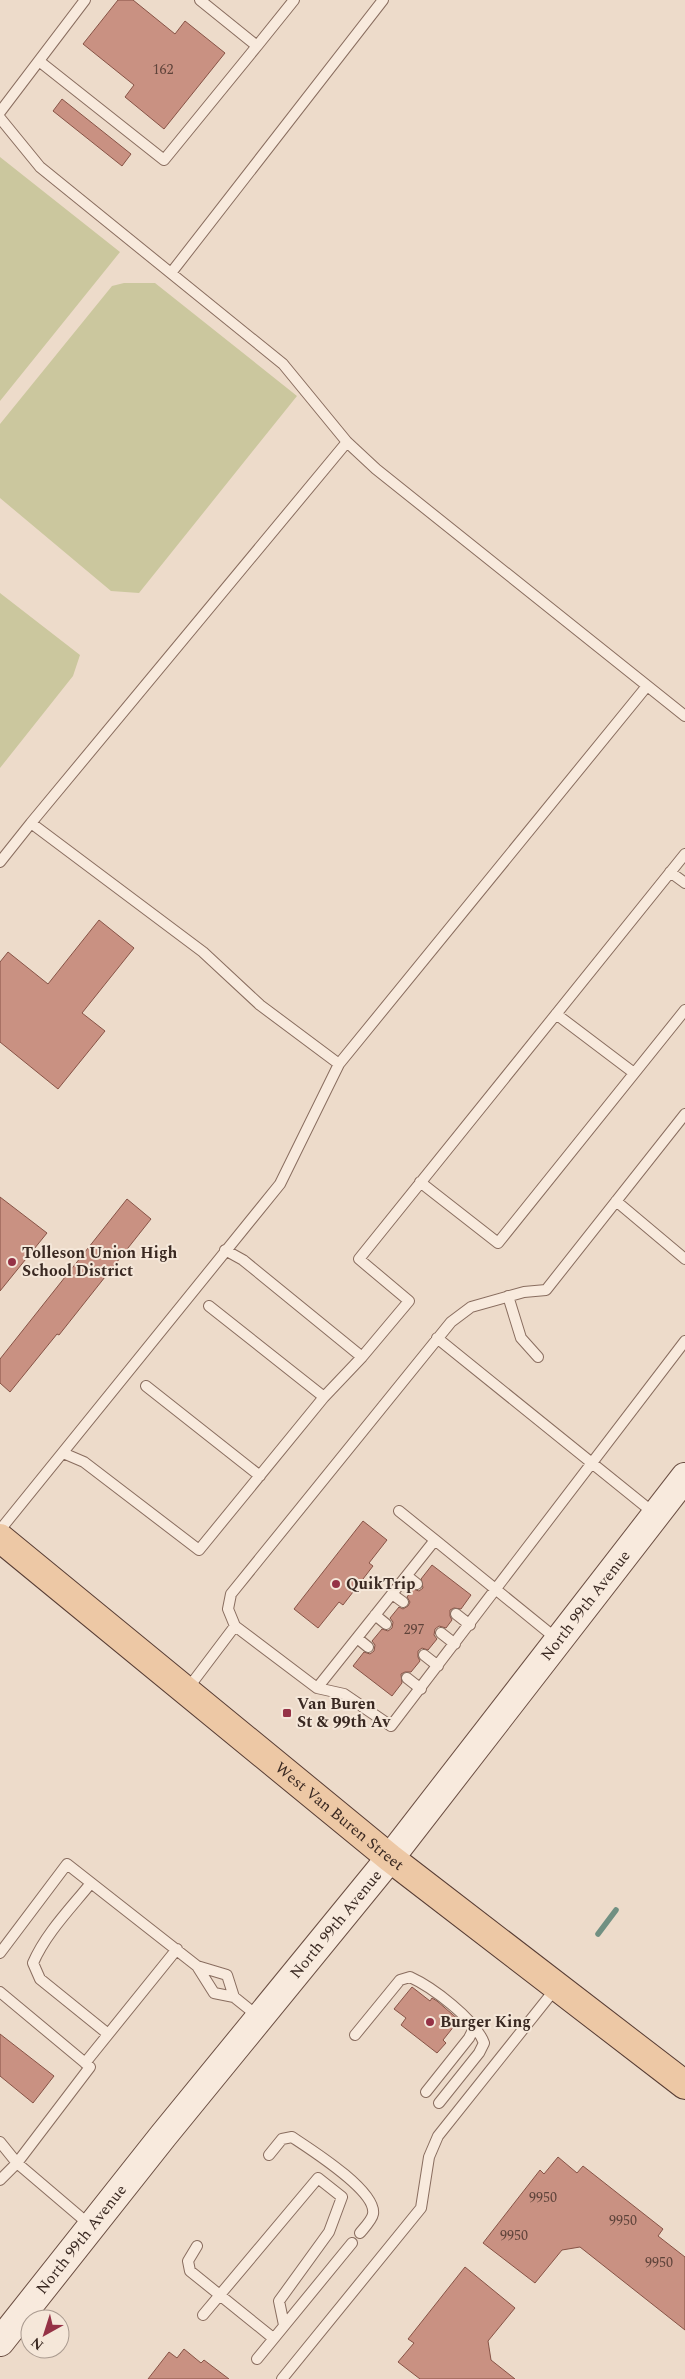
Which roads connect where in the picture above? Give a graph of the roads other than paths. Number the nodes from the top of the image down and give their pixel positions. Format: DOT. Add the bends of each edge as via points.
graph roads {
  1 [pos="85,0"];
  2 [pos="200,0"];
  3 [pos="294,0"];
  4 [pos="383,0"];
  5 [pos="257,46"];
  6 [pos="39,61"];
  7 [pos="0,112"];
  8 [pos="0,118"];
  9 [pos="171,273"];
  10 [pos="348,442"];
  11 [pos="647,686"];
  12 [pos="685,716"];
  13 [pos="32,823"];
  14 [pos="685,854"];
  15 [pos="0,862"];
  16 [pos="670,872"];
  17 [pos="685,883"];
  18 [pos="685,1010"];
  19 [pos="556,1014"];
  20 [pos="339,1064"];
  21 [pos="634,1073"];
  22 [pos="685,1114"];
  23 [pos="420,1182"];
  24 [pos="616,1201"];
  25 [pos="225,1250"];
  26 [pos="685,1259"];
  27 [pos="508,1296"];
  28 [pos="208,1306"];
  29 [pos="438,1338"];
  30 [pos="685,1342"];
  31 [pos="362,1357"];
  32 [pos="538,1357"];
  33 [pos="146,1386"];
  34 [pos="324,1397"];
  35 [pos="62,1453"];
  36 [pos="592,1463"];
  37 [pos="260,1476"];
  38 [pos="685,1477"];
  39 [pos="399,1511"];
  40 [pos="656,1514"];
  41 [pos="0,1530"];
  42 [pos="0,1538"];
  43 [pos="435,1540"];
  44 [pos="407,1576"];
  45 [pos="417,1584"];
  46 [pos="498,1589"];
  47 [pos="392,1594"];
  48 [pos="403,1602"];
  49 [pos="456,1614"];
  50 [pos="375,1615"];
  51 [pos="386,1624"];
  52 [pos="470,1625"];
  53 [pos="235,1626"];
  54 [pos="441,1634"];
  55 [pos="357,1638"];
  56 [pos="558,1640"];
  57 [pos="455,1644"];
  58 [pos="368,1647"];
  59 [pos="424,1655"];
  60 [pos="438,1666"];
  61 [pos="407,1678"];
  62 [pos="317,1688"];
  63 [pos="420,1689"];
  64 [pos="186,1691"];
  65 [pos="390,1858"];
  66 [pos="91,1883"];
  67 [pos="177,1949"];
  68 [pos="0,1953"];
  69 [pos="197,1966"];
  70 [pos="556,1988"];
  71 [pos="0,1992"];
  72 [pos="234,1996"];
  73 [pos="260,2018"];
  74 [pos="474,2026"];
  75 [pos="108,2034"];
  76 [pos="355,2035"];
  77 [pos="85,2063"];
  78 [pos="685,2085"];
  79 [pos="426,2092"];
  80 [pos="439,2103"];
  81 [pos="0,2142"];
  82 [pos="269,2154"];
  83 [pos="17,2163"];
  84 [pos="329,2164"];
  85 [pos="318,2178"];
  86 [pos="0,2180"];
  87 [pos="92,2227"];
  88 [pos="360,2233"];
  89 [pos="352,2243"];
  90 [pos="197,2246"];
  91 [pos="220,2295"];
  92 [pos="203,2315"];
  93 [pos="284,2325"];
  94 [pos="273,2338"];
  95 [pos="0,2342"];
  96 [pos="257,2359"];
  97 [pos="282,2379"];
  1 -- 6 [label="lane"];
  2 -- 5 [label="lane"];
  3 -- 5 [label="lane"];
  4 -- 9 [label="lane"];
  5 -- 6 [label="lane" via="164,160"];
  6 -- 7 [label="lane"];
  8 -- 9 [label="lane" via="40,167"];
  9 -- 10 [label="lane" via="283,364"];
  10 -- 11 [label="lane"];
  10 -- 13 [label="lane"];
  11 -- 12 [label="lane"];
  11 -- 20 [label="lane"];
  13 -- 15 [label="lane"];
  13 -- 20 [label="lane" via="204,952 260,1005"];
  14 -- 16 [label="lane"];
  16 -- 17 [label="lane"];
  16 -- 19 [label="lane"];
  18 -- 21 [label="lane"];
  19 -- 21 [label="lane"];
  19 -- 23 [label="lane"];
  20 -- 25 [label="lane" via="280,1184"];
  21 -- 23 [label="lane" via="498,1243"];
  22 -- 24 [label="lane"];
  23 -- 31 [label="lane" via="359,1258 409,1301"];
  24 -- 26 [label="lane"];
  24 -- 27 [label="lane" via="546,1290"];
  25 -- 31 [label="lane" via="243,1260"];
  25 -- 35 [label="lane"];
  27 -- 29 [label="lane" via="470,1307"];
  27 -- 32 [label="lane" via="520,1338"];
  28 -- 34 [label="lane"];
  29 -- 36 [label="lane"];
  29 -- 53 [label="lane" via="231,1594 228,1609"];
  30 -- 36 [label="lane"];
  31 -- 34 [label="lane"];
  33 -- 37 [label="lane"];
  34 -- 37 [label="lane"];
  35 -- 37 [label="lane" via="84,1462 199,1550"];
  35 -- 41 [label="lane"];
  36 -- 40 [label="lane"];
  36 -- 46 [label="lane"];
  38 -- 40 [label="main road, North 99th Avenue"];
  39 -- 43 [label="lane"];
  40 -- 56 [label="main road, North 99th Avenue"];
  42 -- 64 [label="main road, West Van Buren Street"];
  43 -- 44 [label="lane"];
  43 -- 46 [label="lane"];
  44 -- 45 [label="lane"];
  44 -- 47 [label="lane"];
  46 -- 52 [label="lane"];
  46 -- 56 [label="lane"];
  47 -- 48 [label="lane"];
  47 -- 50 [label="lane"];
  49 -- 52 [label="lane"];
  50 -- 51 [label="lane"];
  50 -- 55 [label="lane"];
  52 -- 57 [label="lane"];
  53 -- 62 [label="lane"];
  53 -- 64 [label="lane"];
  54 -- 57 [label="lane"];
  55 -- 58 [label="lane"];
  55 -- 62 [label="lane"];
  56 -- 65 [label="main road, North 99th Avenue"];
  57 -- 60 [label="lane"];
  59 -- 60 [label="lane"];
  60 -- 63 [label="lane"];
  61 -- 63 [label="lane"];
  62 -- 63 [label="lane" via="344,1694 391,1726"];
  64 -- 65 [label="main road, West Van Buren Street"];
  65 -- 70 [label="main road, West Van Buren Street"];
  65 -- 73 [label="main road, North 99th Avenue"];
  66 -- 67 [label="lane"];
  66 -- 68 [label="lane" via="67,1864"];
  66 -- 75 [label="lane" via="62,1918 33,1963 40,1979"];
  67 -- 69 [label="lane"];
  67 -- 75 [label="lane"];
  69 -- 72 [label="lane" via="214,1993"];
  69 -- 72 [label="lane" via="227,1975"];
  70 -- 78 [label="main road, West Van Buren Street"];
  70 -- 97 [label="lane" via="438,2136 430,2157 421,2208"];
  71 -- 77 [label="lane"];
  72 -- 73 [label="lane"];
  73 -- 87 [label="main road, North 99th Avenue"];
  74 -- 76 [label="lane" via="424,1983 410,1977 400,1980 392,1988"];
  74 -- 79 [label="lane" via="469,2038"];
  74 -- 80 [label="lane" via="484,2042 479,2053"];
  75 -- 77 [label="lane"];
  77 -- 83 [label="lane" via="90,2067"];
  81 -- 83 [label="lane"];
  82 -- 84 [label="lane" via="282,2139 292,2137"];
  83 -- 86 [label="lane"];
  83 -- 87 [label="lane"];
  84 -- 85 [label="lane"];
  84 -- 88 [label="lane" via="349,2178 372,2203 373,2215"];
  85 -- 91 [label="lane"];
  85 -- 93 [label="lane" via="342,2197 329,2232 279,2301"];
  87 -- 95 [label="main road, North 99th Avenue"];
  89 -- 93 [label="lane"];
  90 -- 91 [label="lane" via="188,2261 190,2271"];
  91 -- 92 [label="lane"];
  91 -- 94 [label="lane"];
  93 -- 94 [label="lane"];
  94 -- 96 [label="lane"];
}
